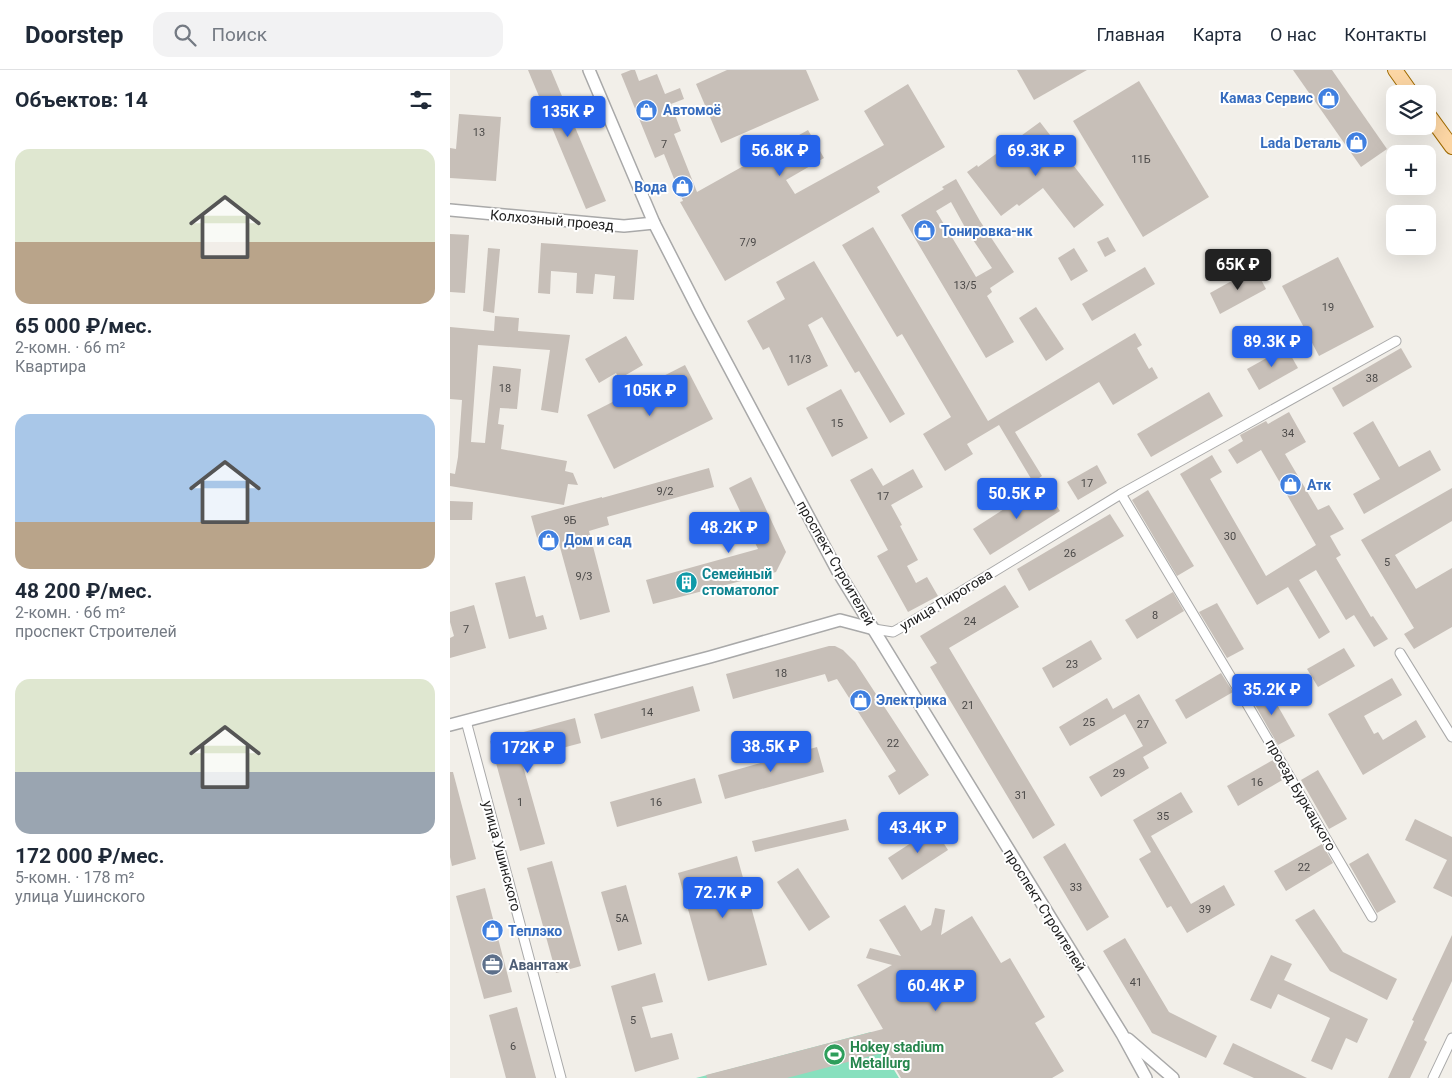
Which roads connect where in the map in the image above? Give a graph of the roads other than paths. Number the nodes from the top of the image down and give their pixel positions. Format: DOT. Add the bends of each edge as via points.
graph roads {
  1 [pos="589,70"];
  2 [pos="1394,70"];
  3 [pos="1405,85"];
  4 [pos="1436,125"];
  5 [pos="1452,147"];
  6 [pos="450,210"];
  7 [pos="654,223"];
  8 [pos="1396,341"];
  9 [pos="1120,494"];
  10 [pos="874,629"];
  11 [pos="1400,653"];
  12 [pos="466,721"];
  13 [pos="450,725"];
  14 [pos="1452,737"];
  15 [pos="1372,917"];
  16 [pos="1122,1034"];
  17 [pos="1452,1038"];
  18 [pos="561,1078"];
  19 [pos="1146,1078"];
  20 [pos="1173,1078"];
  21 [pos="1433,1078"];
  1 -- 7 [label="street, проспект Строителей"];
  2 -- 3 [label="main road"];
  4 -- 5 [label="main road"];
  6 -- 7 [label="street, Колхозный проезд" via="624,226"];
  7 -- 10 [label="street, проспект Строителей" via="837,570"];
  8 -- 9 [label="street, улица Пирогова"];
  9 -- 10 [label="street, улица Пирогова" via="893,632"];
  9 -- 15 [label="street, проезд Буркацкого"];
  10 -- 12 [label="street, улица Пирогова" via="840,620"];
  10 -- 16 [label="street, проспект Строителей"];
  11 -- 14 [label="street"];
  12 -- 13 [label="street, улица Пирогова"];
  12 -- 18 [label="street, улица Ушинского"];
  16 -- 19 [label="street"];
  16 -- 20 [label="street"];
  17 -- 21 [label="street"];
}
